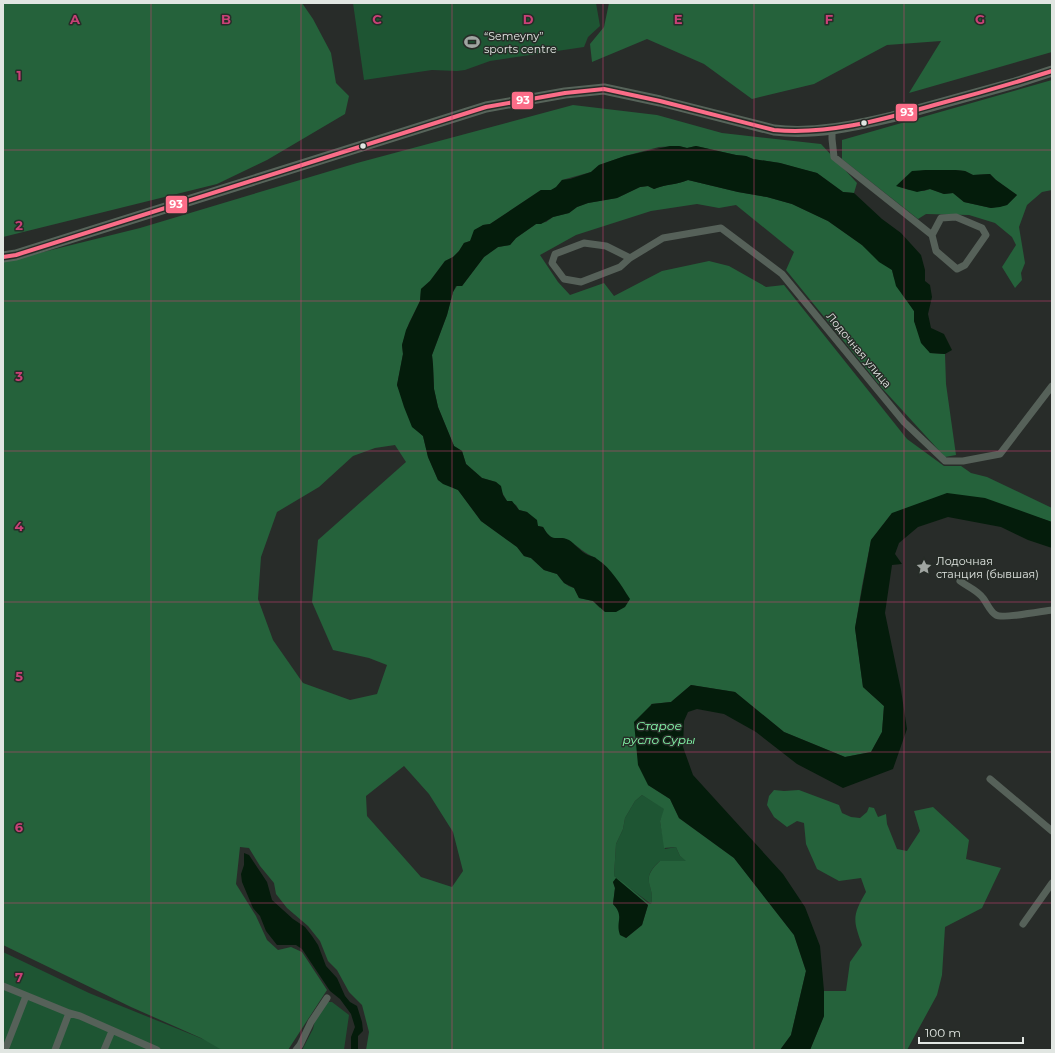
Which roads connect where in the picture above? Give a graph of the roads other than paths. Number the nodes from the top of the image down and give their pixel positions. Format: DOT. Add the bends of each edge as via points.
graph roads {
  1 [pos="1052,70"];
  2 [pos="832,129"];
  3 [pos="932,235"];
  4 [pos="3,256"];
  5 [pos="630,258"];
  6 [pos="1052,386"];
  7 [pos="960,581"];
  8 [pos="1052,610"];
  9 [pos="990,779"];
  10 [pos="1052,831"];
  11 [pos="1052,883"];
  12 [pos="1023,924"];
  13 [pos="3,986"];
  14 [pos="26,996"];
  15 [pos="327,998"];
  16 [pos="69,1013"];
  17 [pos="112,1031"];
  18 [pos="5,1050"];
  19 [pos="55,1050"];
  20 [pos="104,1050"];
  21 [pos="156,1050"];
  22 [pos="296,1050"];
  1 -- 2 [label="main road" via="1015,83 892,117"];
  2 -- 3 [label="street" via="834,157"];
  2 -- 4 [label="main road" via="812,132 774,130 604,89 565,93 486,108 16,255"];
  3 -- 3 [label="street" via="936,251 957,269 965,265 986,235 982,228 956,217 940,218"];
  5 -- 5 [label="street, Лодочная улица" via="620,267 581,282 564,279 552,263 555,254 584,243 606,246"];
  5 -- 6 [label="street, Лодочная улица" via="663,238 721,228 782,274 904,422 945,461 963,461 1000,454"];
  7 -- 8 [label="street" via="982,597 995,615 1000,617"];
  9 -- 10 [label="street"];
  11 -- 12 [label="street"];
  13 -- 14 [label="street"];
  14 -- 16 [label="street"];
  14 -- 18 [label="street"];
  15 -- 22 [label="street"];
  16 -- 17 [label="street"];
  16 -- 19 [label="street"];
  17 -- 20 [label="street"];
  17 -- 21 [label="street"];
}
